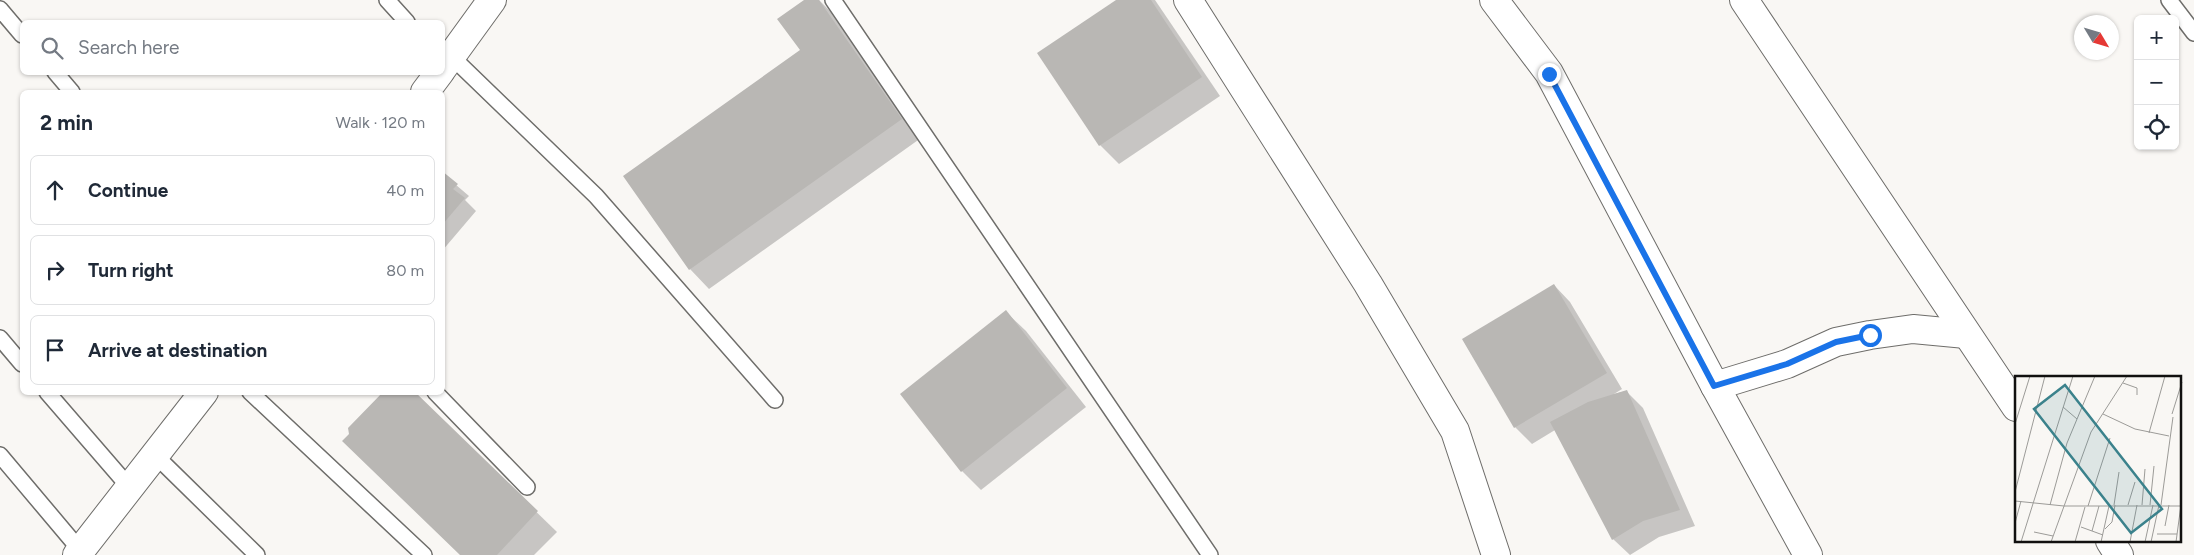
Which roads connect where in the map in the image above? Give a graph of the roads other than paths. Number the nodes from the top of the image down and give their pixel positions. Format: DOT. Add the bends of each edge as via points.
graph roads {
  1 [pos="386,0"];
  2 [pos="492,0"];
  3 [pos="833,0"];
  4 [pos="1188,0"];
  5 [pos="1494,0"];
  6 [pos="1744,0"];
  7 [pos="2169,0"];
  8 [pos="0,9"];
  9 [pos="405,20"];
  10 [pos="20,33"];
  11 [pos="2194,33"];
  12 [pos="445,64"];
  13 [pos="445,66"];
  14 [pos="58,75"];
  15 [pos="437,75"];
  16 [pos="70,90"];
  17 [pos="426,90"];
  18 [pos="1966,334"];
  19 [pos="0,338"];
  20 [pos="20,362"];
  21 [pos="1714,386"];
  22 [pos="50,395"];
  23 [pos="202,395"];
  24 [pos="253,395"];
  25 [pos="438,395"];
  26 [pos="775,400"];
  27 [pos="2015,406"];
  28 [pos="0,455"];
  29 [pos="155,455"];
  30 [pos="528,487"];
  31 [pos="130,488"];
  32 [pos="2111,542"];
  33 [pos="79,552"];
  34 [pos="257,555"];
  35 [pos="424,555"];
  36 [pos="1210,555"];
  37 [pos="1496,555"];
  38 [pos="1808,555"];
  39 [pos="2119,555"];
  1 -- 9 [label="lane"];
  2 -- 12 [label="street"];
  3 -- 36 [label="lane"];
  4 -- 37 [label="street" via="1368,284 1455,432"];
  5 -- 21 [label="street" via="1549,74"];
  6 -- 18 [label="street"];
  7 -- 11 [label="lane"];
  8 -- 10 [label="lane"];
  13 -- 26 [label="lane" via="596,196"];
  14 -- 16 [label="lane"];
  15 -- 17 [label="street"];
  18 -- 21 [label="street" via="1913,329 1836,342 1787,364"];
  18 -- 27 [label="street"];
  19 -- 20 [label="lane"];
  21 -- 38 [label="street"];
  22 -- 31 [label="lane"];
  23 -- 29 [label="street"];
  24 -- 35 [label="lane"];
  25 -- 30 [label="lane"];
  28 -- 33 [label="lane"];
  29 -- 31 [label="street"];
  29 -- 34 [label="lane"];
  31 -- 33 [label="street"];
  32 -- 39 [label="street"];
}
